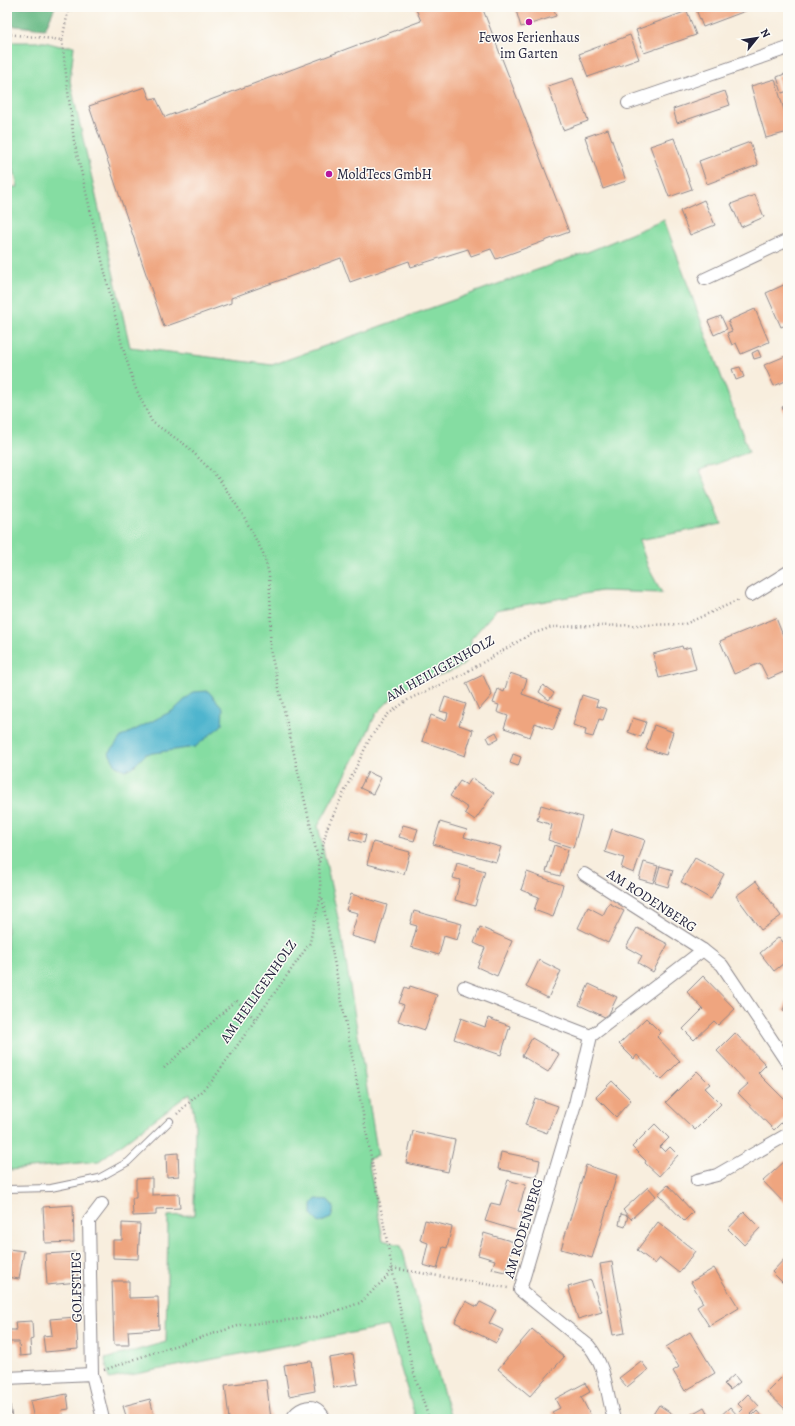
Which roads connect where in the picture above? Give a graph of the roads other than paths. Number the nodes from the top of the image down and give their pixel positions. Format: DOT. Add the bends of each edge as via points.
graph roads {
  1 [pos="788,48"];
  2 [pos="628,103"];
  3 [pos="788,240"];
  4 [pos="705,279"];
  5 [pos="788,572"];
  6 [pos="751,595"];
  7 [pos="584,874"];
  8 [pos="703,950"];
  9 [pos="464,987"];
  10 [pos="591,1036"];
  11 [pos="788,1064"];
  12 [pos="170,1122"];
  13 [pos="788,1134"];
  14 [pos="697,1180"];
  15 [pos="7,1189"];
  16 [pos="102,1204"];
  17 [pos="92,1374"];
  18 [pos="7,1378"];
  19 [pos="103,1419"];
  20 [pos="292,1419"];
  21 [pos="325,1419"];
  22 [pos="614,1419"];
  1 -- 2 [label="street"];
  3 -- 4 [label="street"];
  5 -- 6 [label="street"];
  7 -- 8 [label="street, AM RODENBERG"];
  8 -- 10 [label="street, AM RODENBERG"];
  8 -- 11 [label="street, AM RODENBERG" via="722,965"];
  9 -- 10 [label="street"];
  10 -- 22 [label="street, AM RODENBERG" via="575,1104 520,1290 589,1346 597,1356"];
  12 -- 15 [label="lane" via="128,1162 99,1178 51,1188"];
  13 -- 14 [label="street" via="717,1176"];
  16 -- 17 [label="street, GOLFSTIEG" via="90,1221"];
  17 -- 18 [label="street"];
  17 -- 19 [label="street, GOLFSTIEG"];
  20 -- 21 [label="street" via="296,1412 312,1407 319,1410"];
}
